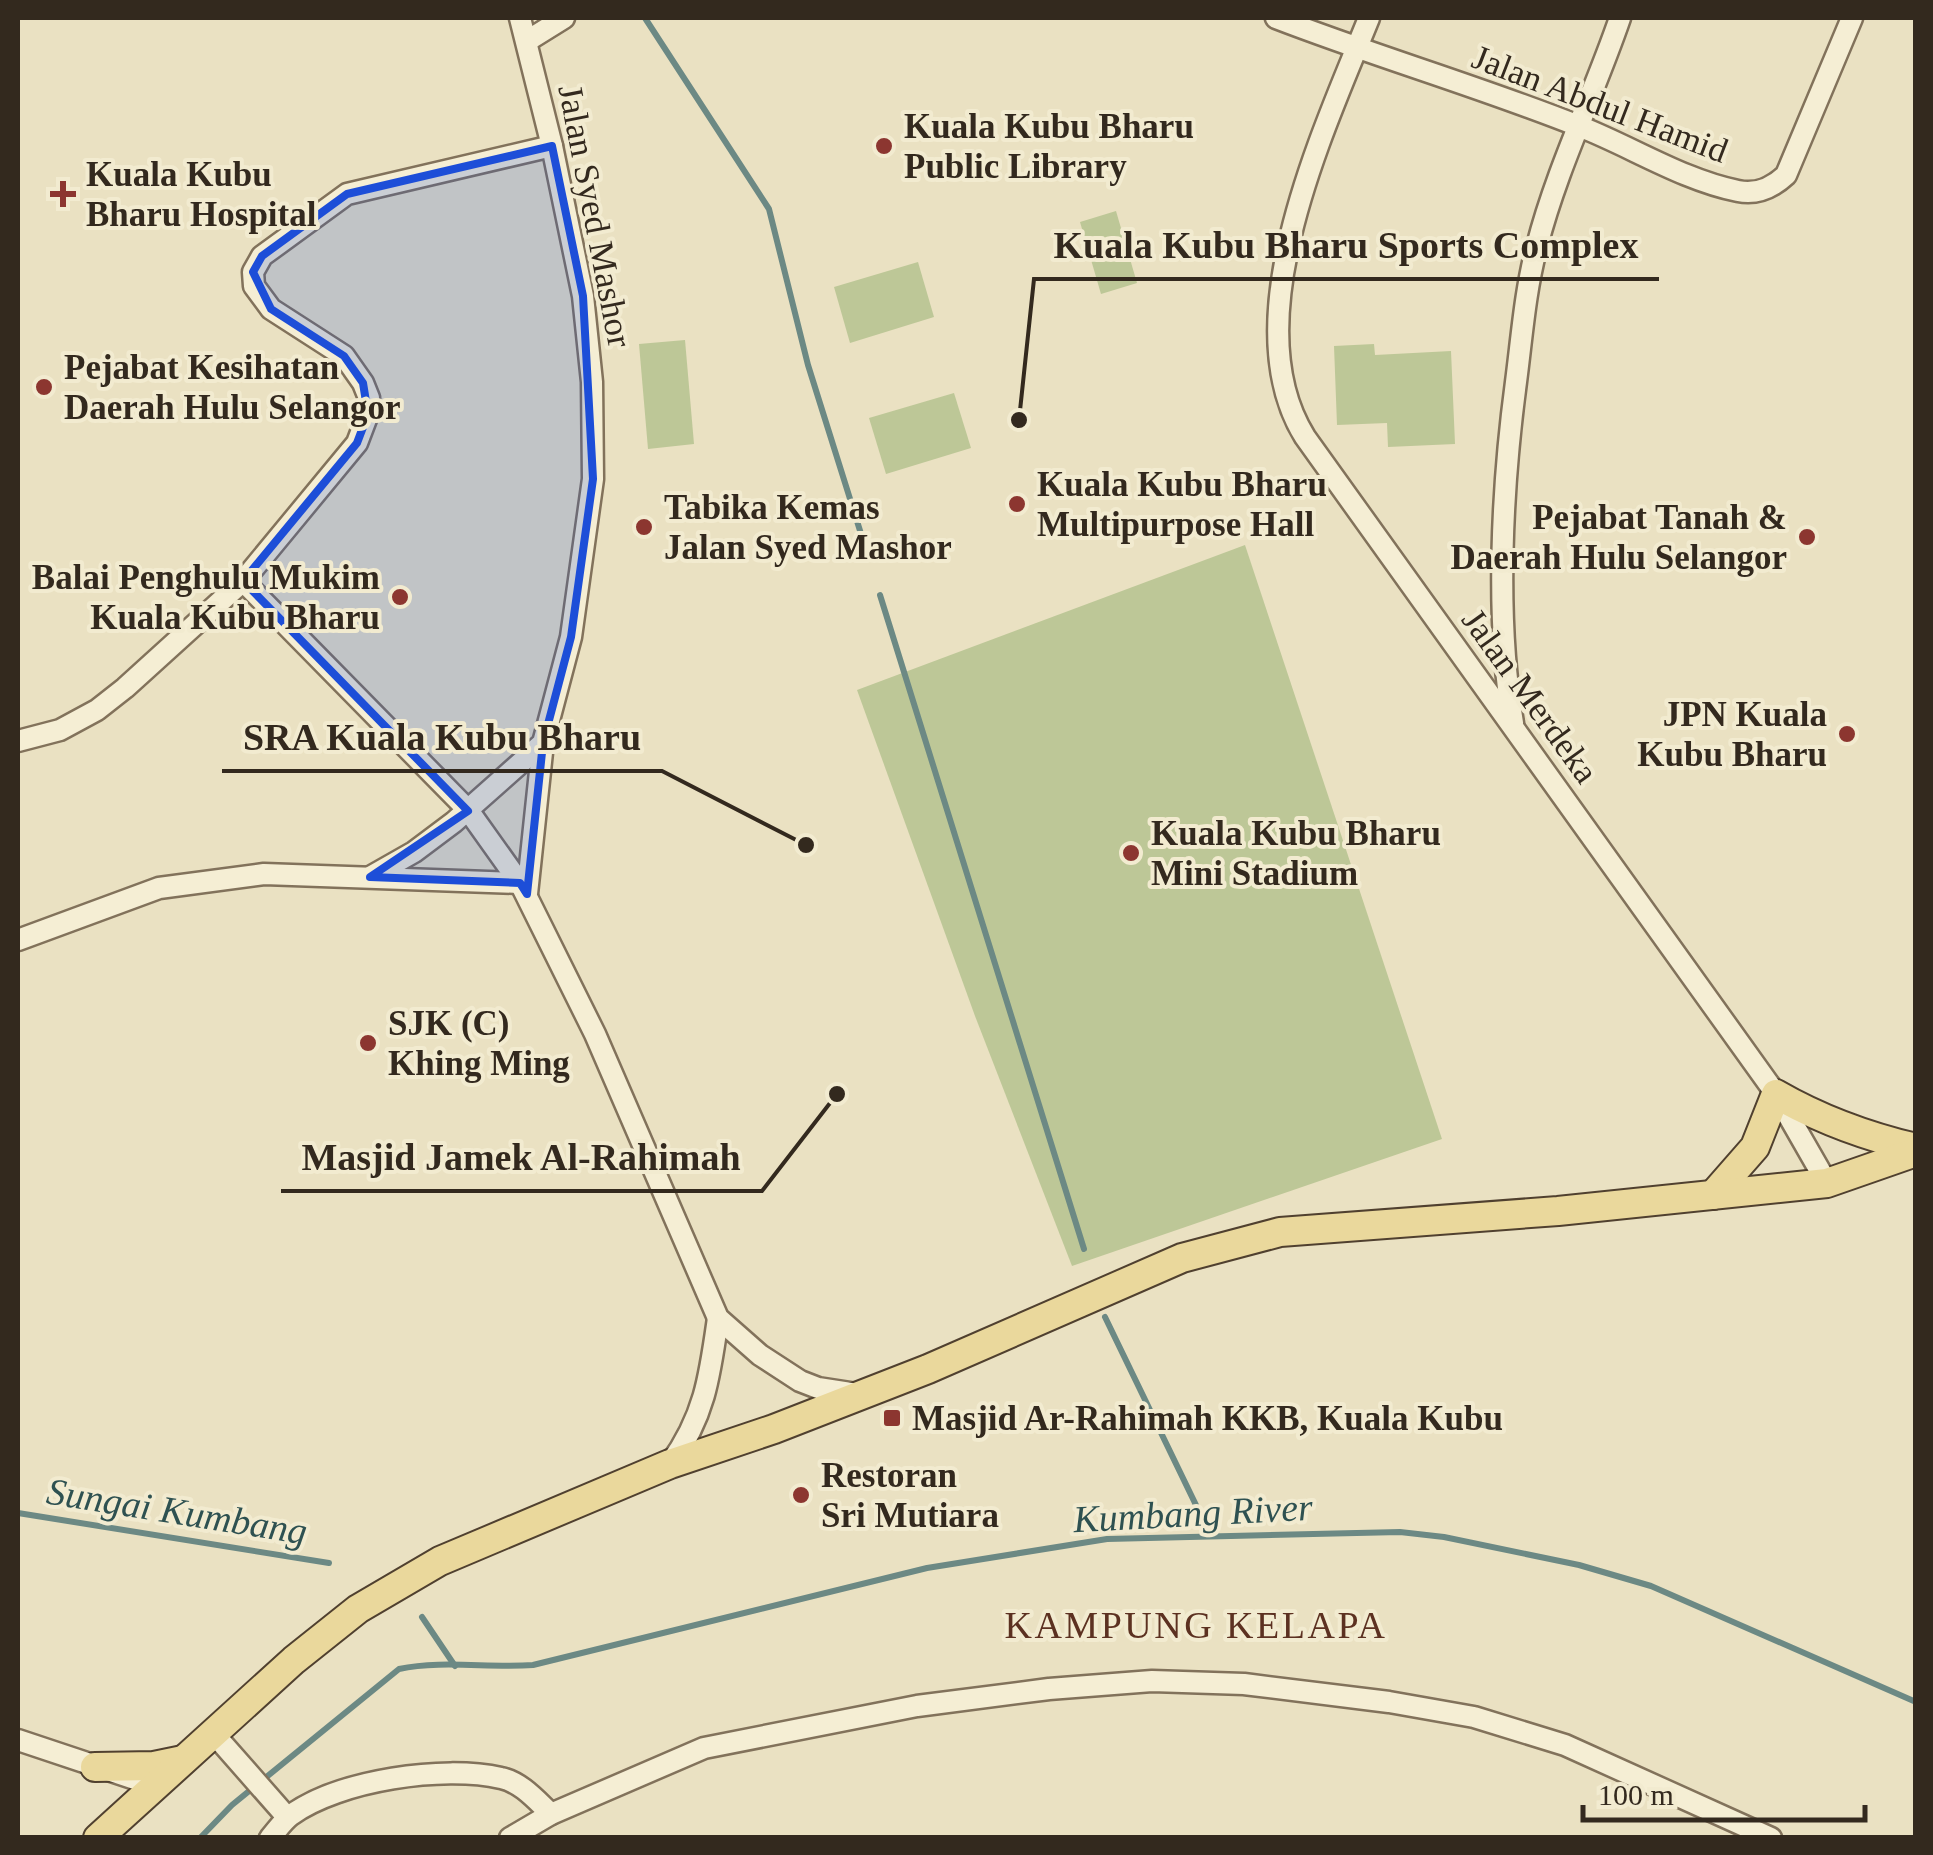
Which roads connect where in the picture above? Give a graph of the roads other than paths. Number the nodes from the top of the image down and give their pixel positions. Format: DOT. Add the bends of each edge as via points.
graph roads {
  1 [pos="520,18"];
  2 [pos="564,18"];
  3 [pos="1276,18"];
  4 [pos="1369,18"];
  5 [pos="1620,18"];
  6 [pos="1852,18"];
  7 [pos="527,40"];
  8 [pos="1356,49"];
  9 [pos="1580,126"];
  10 [pos="552,146"];
  11 [pos="244,581"];
  12 [pos="1504,655"];
  13 [pos="1474,676"];
  14 [pos="1514,730"];
  15 [pos="18,741"];
  16 [pos="543,743"];
  17 [pos="468,810"];
  18 [pos="370,876"];
  19 [pos="524,889"];
  20 [pos="18,940"];
  21 [pos="1776,1094"];
  22 [pos="1916,1150"];
  23 [pos="1826,1182"];
  24 [pos="1713,1195"];
  25 [pos="718,1318"];
  26 [pos="864,1394"];
  27 [pos="670,1464"];
  28 [pos="214,1734"];
  29 [pos="18,1740"];
  30 [pos="186,1760"];
  31 [pos="95,1767"];
  32 [pos="156,1786"];
  33 [pos="550,1814"];
  34 [pos="288,1817"];
  35 [pos="98,1838"];
  36 [pos="270,1838"];
  37 [pos="510,1838"];
  38 [pos="1771,1838"];
  1 -- 7 [label="street, Jalan Syed Mashor"];
  2 -- 7 [label="street"];
  3 -- 8 [label="street, Jalan Abdul Hamid"];
  4 -- 8 [label="street, Jalan Merdeka"];
  5 -- 9 [label="street"];
  6 -- 9 [label="street, Jalan Abdul Hamid" via="1786,175 1775,186 1742,192 1708,182"];
  7 -- 10 [label="street, Jalan Syed Mashor"];
  8 -- 9 [label="street, Jalan Abdul Hamid"];
  8 -- 13 [label="street, Jalan Merdeka" via="1289,246 1278,306 1278,368 1305,437"];
  9 -- 12 [label="street" via="1537,246 1524,310 1508,440"];
  10 -- 11 [label="street" via="346,194 262,256 253,272 260,295 344,356 369,398 357,444"];
  10 -- 16 [label="street, Jalan Syed Mashor" via="583,296 593,478 571,637"];
  11 -- 15 [label="street" via="97,710 60,730"];
  11 -- 17 [label="street"];
  12 -- 13 [label="street"];
  12 -- 14 [label="street"];
  13 -- 14 [label="street, Jalan Merdeka"];
  14 -- 21 [label="street, Jalan Merdeka"];
  16 -- 17 [label="street"];
  16 -- 19 [label="street, Jalan Syed Mashor"];
  17 -- 18 [label="street"];
  17 -- 19 [label="street"];
  18 -- 19 [label="street"];
  18 -- 20 [label="street" via="264,874 158,888"];
  19 -- 25 [label="street"];
  21 -- 22 [label="main road" via="1811,1115"];
  21 -- 23 [label="street, Jalan Merdeka"];
  21 -- 24 [label="main road" via="1754,1147"];
  22 -- 23 [label="main road"];
  23 -- 24 [label="main road"];
  24 -- 26 [label="main road" via="1250,1238 1182,1258"];
  25 -- 26 [label="street" via="800,1382"];
  25 -- 27 [label="street" via="702,1408"];
  26 -- 27 [label="main road"];
  27 -- 28 [label="main road" via="440,1561 358,1609"];
  28 -- 30 [label="main road"];
  28 -- 34 [label="street"];
  29 -- 31 [label="street"];
  30 -- 31 [label="main road"];
  30 -- 32 [label="main road"];
  31 -- 32 [label="street"];
  32 -- 35 [label="main road"];
  33 -- 34 [label="street" via="504,1778 444,1774 381,1781 310,1803"];
  33 -- 37 [label="street"];
  33 -- 38 [label="street" via="704,1748 762,1734 917,1706 1152,1682 1244,1684 1474,1717 1564,1745"];
  34 -- 36 [label="street"];
}
